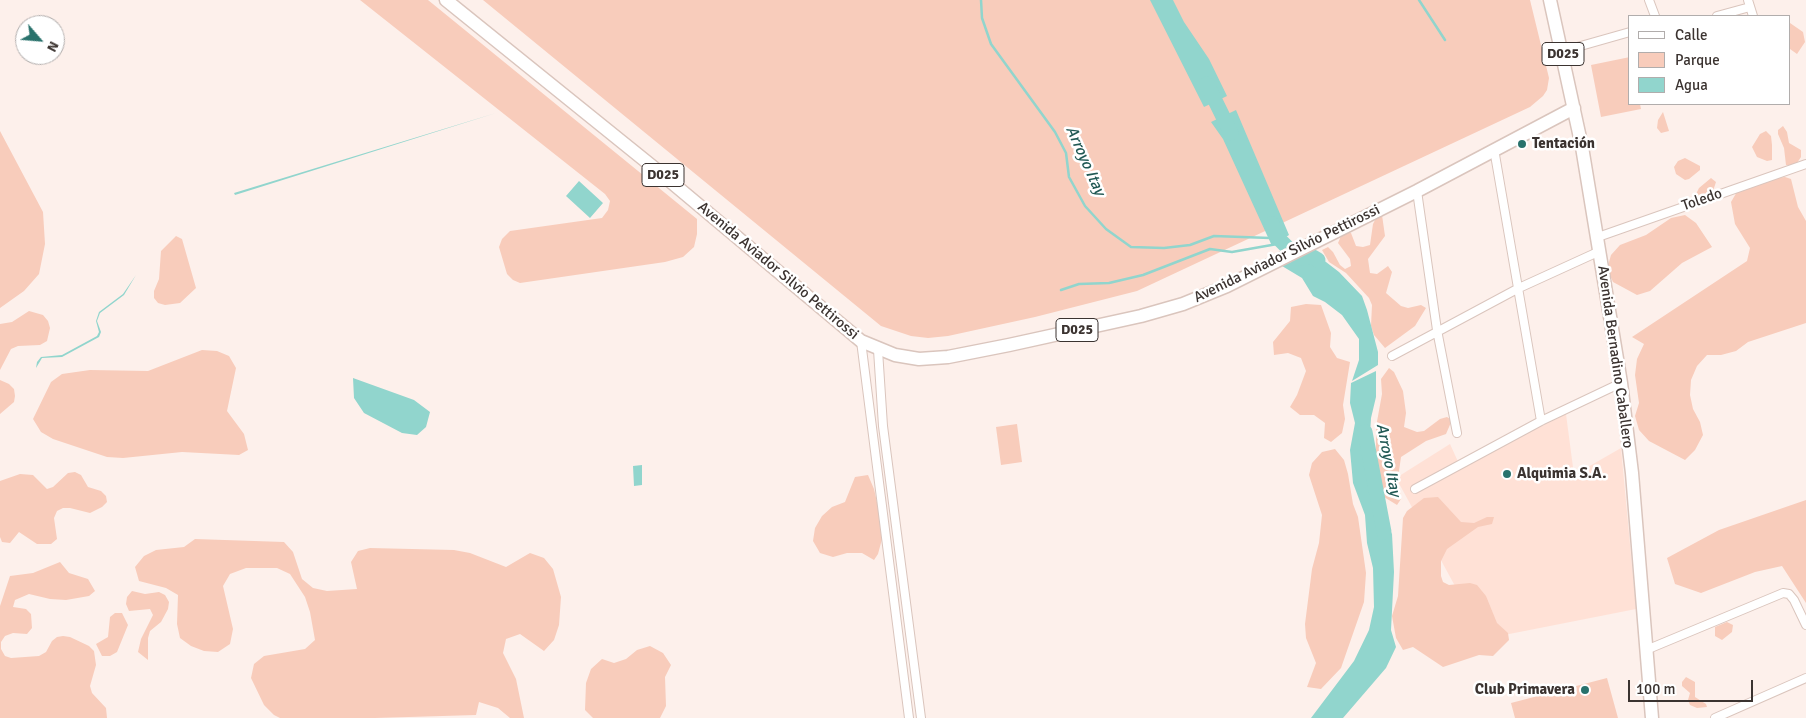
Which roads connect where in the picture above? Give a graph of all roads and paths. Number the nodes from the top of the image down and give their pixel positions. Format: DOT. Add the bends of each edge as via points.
graph roads {
  1 [pos="446,0"];
  2 [pos="1550,0"];
  3 [pos="1649,0"];
  4 [pos="1749,4"];
  5 [pos="1655,15"];
  6 [pos="1720,15"];
  7 [pos="1628,33"];
  8 [pos="1563,51"];
  9 [pos="1574,108"];
  10 [pos="1494,149"];
  11 [pos="1806,164"];
  12 [pos="1417,191"];
  13 [pos="1598,237"];
  14 [pos="1600,251"];
  15 [pos="1519,288"];
  16 [pos="1437,330"];
  17 [pos="861,342"];
  18 [pos="878,350"];
  19 [pos="1392,356"];
  20 [pos="1621,383"];
  21 [pos="1540,422"];
  22 [pos="1457,433"];
  23 [pos="1415,489"];
  24 [pos="1806,625"];
  25 [pos="909,633"];
  26 [pos="898,634"];
  27 [pos="1646,650"];
  28 [pos="1806,678"];
  29 [pos="1734,710"];
  30 [pos="909,718"];
  31 [pos="921,718"];
  32 [pos="1652,718"];
  33 [pos="1715,718"];
  34 [pos="1737,718"];
  1 -- 17 [label="main road, Avenida Aviador Silvio Pettirossi / D025" via="658,170"];
  2 -- 8 [label="main road, Avenida Bernadino Caballero / D025"];
  3 -- 5 [label="street"];
  4 -- 6 [label="street"];
  7 -- 8 [label="street"];
  8 -- 9 [label="main road, Avenida Bernadino Caballero / D025"];
  9 -- 10 [label="main road, Avenida Aviador Silvio Pettirossi / D025"];
  9 -- 13 [label="main road, Avenida Bernadino Caballero"];
  10 -- 12 [label="main road, Avenida Aviador Silvio Pettirossi / D025"];
  10 -- 15 [label="street"];
  11 -- 13 [label="street, Toledo"];
  12 -- 16 [label="street"];
  12 -- 18 [label="main road, Avenida Aviador Silvio Pettirossi / D025" via="1227,286 1183,304 948,357 919,359"];
  13 -- 14 [label="main road, Avenida Bernadino Caballero"];
  14 -- 15 [label="street"];
  14 -- 20 [label="main road, Avenida Bernadino Caballero"];
  15 -- 16 [label="street"];
  15 -- 21 [label="street"];
  16 -- 19 [label="street"];
  16 -- 22 [label="street"];
  17 -- 18 [label="main road, Avenida Aviador Silvio Pettirossi / D025"];
  17 -- 26 [label="street"];
  18 -- 25 [label="street" via="883,426"];
  20 -- 21 [label="street"];
  20 -- 27 [label="main road, Avenida Bernadino Caballero" via="1632,473"];
  21 -- 23 [label="street"];
  24 -- 27 [label="street" via="1794,600 1783,593"];
  25 -- 26 [label="street"];
  25 -- 31 [label="street"];
  26 -- 30 [label="street"];
  27 -- 32 [label="main road, Avenida Bernadino Caballero"];
  28 -- 29 [label="street"];
  29 -- 33 [label="street"];
  29 -- 34 [label="street"];
}
